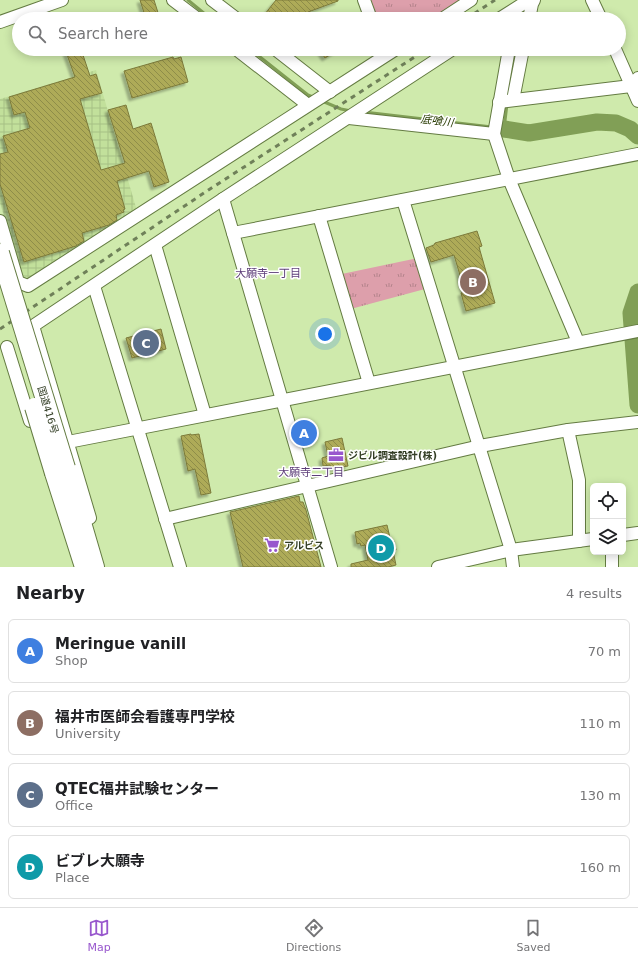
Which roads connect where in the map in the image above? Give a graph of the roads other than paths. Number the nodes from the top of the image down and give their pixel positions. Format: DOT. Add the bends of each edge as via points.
graph roads {
  1 [pos="62,0"];
  2 [pos="173,0"];
  3 [pos="212,0"];
  4 [pos="364,0"];
  5 [pos="471,0"];
  6 [pos="529,0"];
  7 [pos="534,0"];
  8 [pos="592,0"];
  9 [pos="28,12"];
  10 [pos="189,12"];
  11 [pos="227,12"];
  12 [pos="368,12"];
  13 [pos="453,12"];
  14 [pos="517,12"];
  15 [pos="530,12"];
  16 [pos="598,12"];
  17 [pos="12,18"];
  18 [pos="0,22"];
  19 [pos="245,56"];
  20 [pos="284,56"];
  21 [pos="379,56"];
  22 [pos="442,56"];
  23 [pos="508,56"];
  24 [pos="522,56"];
  25 [pos="619,56"];
  26 [pos="635,82"];
  27 [pos="330,92"];
  28 [pos="513,100"];
  29 [pos="638,101"];
  30 [pos="499,102"];
  31 [pos="308,105"];
  32 [pos="349,118"];
  33 [pos="494,134"];
  34 [pos="638,154"];
  35 [pos="509,179"];
  36 [pos="223,200"];
  37 [pos="403,200"];
  38 [pos="319,216"];
  39 [pos="0,221"];
  40 [pos="233,233"];
  41 [pos="155,245"];
  42 [pos="0,252"];
  43 [pos="18,282"];
  44 [pos="94,286"];
  45 [pos="0,292"];
  46 [pos="35,330"];
  47 [pos="638,331"];
  48 [pos="578,342"];
  49 [pos="4,345"];
  50 [pos="455,366"];
  51 [pos="369,383"];
  52 [pos="282,400"];
  53 [pos="205,416"];
  54 [pos="638,422"];
  55 [pos="138,429"];
  56 [pos="568,430"];
  57 [pos="68,442"];
  58 [pos="480,446"];
  59 [pos="60,471"];
  60 [pos="307,486"];
  61 [pos="165,519"];
  62 [pos="638,534"];
  63 [pos="626,536"];
  64 [pos="590,539"];
  65 [pos="579,541"];
  66 [pos="511,550"];
  67 [pos="612,555"];
  68 [pos="75,567"];
  69 [pos="84,567"];
  70 [pos="95,567"];
  71 [pos="104,567"];
  72 [pos="180,567"];
  73 [pos="331,567"];
  74 [pos="438,567"];
  75 [pos="514,567"];
  76 [pos="612,567"];
  1 -- 9 [label="street"];
  2 -- 10 [label="street"];
  3 -- 11 [label="street"];
  4 -- 12 [label="street"];
  5 -- 13 [label="street"];
  6 -- 14 [label="street"];
  7 -- 15 [label="street"];
  8 -- 16 [label="street"];
  17 -- 18 [label="street"];
  19 -- 31 [label="street"];
  20 -- 27 [label="street"];
  21 -- 27 [label="street"];
  22 -- 32 [label="street"];
  23 -- 30 [label="street"];
  24 -- 28 [label="street"];
  25 -- 26 [label="street"];
  26 -- 28 [label="street"];
  26 -- 29 [label="street"];
  27 -- 31 [label="street"];
  28 -- 30 [label="street"];
  30 -- 33 [label="street"];
  31 -- 43 [label="street" via="28,286"];
  32 -- 33 [label="street"];
  32 -- 36 [label="street"];
  33 -- 35 [label="street"];
  34 -- 35 [label="street"];
  35 -- 37 [label="street"];
  35 -- 48 [label="street"];
  36 -- 40 [label="street"];
  36 -- 41 [label="street"];
  37 -- 38 [label="street"];
  37 -- 50 [label="street"];
  38 -- 40 [label="street"];
  38 -- 51 [label="street"];
  39 -- 43 [label="street"];
  40 -- 52 [label="street"];
  41 -- 44 [label="street"];
  41 -- 53 [label="street"];
  42 -- 59 [label="highway, 国道416号, bridge"];
  43 -- 45 [label="street"];
  44 -- 46 [label="street" via="33,326"];
  44 -- 55 [label="street"];
  45 -- 59 [label="highway, 国道416号, bridge"];
  46 -- 49 [label="street"];
  46 -- 57 [label="street"];
  47 -- 48 [label="street"];
  48 -- 50 [label="street"];
  49 -- 68 [label="street"];
  50 -- 51 [label="street"];
  50 -- 58 [label="street"];
  51 -- 52 [label="street"];
  52 -- 53 [label="street"];
  52 -- 60 [label="street"];
  53 -- 55 [label="street"];
  54 -- 56 [label="street"];
  55 -- 57 [label="street"];
  55 -- 61 [label="street"];
  56 -- 58 [label="street"];
  56 -- 65 [label="street" via="579,480"];
  57 -- 71 [label="street"];
  58 -- 60 [label="street"];
  58 -- 66 [label="street"];
  59 -- 69 [label="highway, 国道416号"];
  59 -- 70 [label="highway, 国道416号"];
  60 -- 61 [label="street"];
  60 -- 73 [label="street"];
  61 -- 72 [label="street"];
  62 -- 63 [label="street"];
  64 -- 65 [label="street"];
  65 -- 66 [label="street"];
  66 -- 74 [label="street"];
  66 -- 75 [label="street"];
  67 -- 76 [label="street"];
}
